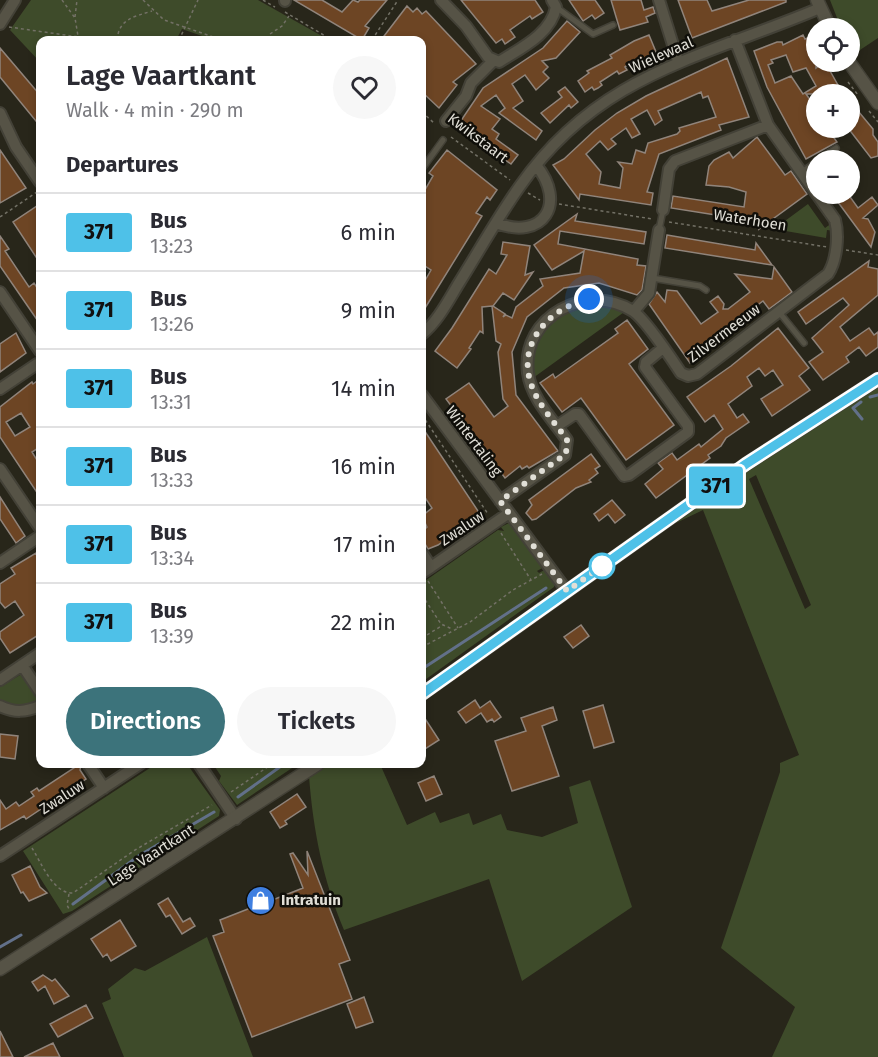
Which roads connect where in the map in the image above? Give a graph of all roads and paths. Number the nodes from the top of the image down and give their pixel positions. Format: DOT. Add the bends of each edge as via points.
graph roads {
  1 [pos="15,0"];
  2 [pos="62,0"];
  3 [pos="77,0"];
  4 [pos="143,0"];
  5 [pos="198,0"];
  6 [pos="263,0"];
  7 [pos="398,0"];
  8 [pos="441,0"];
  9 [pos="659,0"];
  10 [pos="554,4"];
  11 [pos="819,4"];
  12 [pos="153,10"];
  13 [pos="290,15"];
  14 [pos="75,18"];
  15 [pos="825,18"];
  16 [pos="0,25"];
  17 [pos="613,25"];
  18 [pos="185,29"];
  19 [pos="72,36"];
  20 [pos="79,36"];
  21 [pos="117,36"];
  22 [pos="181,36"];
  23 [pos="209,36"];
  24 [pos="269,36"];
  25 [pos="325,36"];
  26 [pos="375,36"];
  27 [pos="735,40"];
  28 [pos="493,61"];
  29 [pos="678,61"];
  30 [pos="856,72"];
  31 [pos="878,103"];
  32 [pos="0,113"];
  33 [pos="426,114"];
  34 [pos="443,125"];
  35 [pos="768,125"];
  36 [pos="447,134"];
  37 [pos="443,140"];
  38 [pos="836,148"];
  39 [pos="833,150"];
  40 [pos="426,163"];
  41 [pos="536,165"];
  42 [pos="806,169"];
  43 [pos="801,173"];
  44 [pos="36,176"];
  45 [pos="519,187"];
  46 [pos="36,193"];
  47 [pos="551,203"];
  48 [pos="0,217"];
  49 [pos="661,220"];
  50 [pos="496,223"];
  51 [pos="835,248"];
  52 [pos="878,255"];
  53 [pos="652,278"];
  54 [pos="706,290"];
  55 [pos="0,292"];
  56 [pos="778,310"];
  57 [pos="634,311"];
  58 [pos="426,329"];
  59 [pos="804,344"];
  60 [pos="36,345"];
  61 [pos="663,348"];
  62 [pos="36,367"];
  63 [pos="878,379"];
  64 [pos="0,389"];
  65 [pos="426,400"];
  66 [pos="426,421"];
  67 [pos="557,426"];
  68 [pos="0,469"];
  69 [pos="500,501"];
  70 [pos="509,513"];
  71 [pos="36,522"];
  72 [pos="495,524"];
  73 [pos="36,539"];
  74 [pos="0,563"];
  75 [pos="551,569"];
  76 [pos="426,570"];
  77 [pos="426,573"];
  78 [pos="531,580"];
  79 [pos="567,591"];
  80 [pos="426,600"];
  81 [pos="444,625"];
  82 [pos="458,628"];
  83 [pos="452,630"];
  84 [pos="426,636"];
  85 [pos="426,645"];
  86 [pos="36,656"];
  87 [pos="22,665"];
  88 [pos="2,675"];
  89 [pos="36,686"];
  90 [pos="426,691"];
  91 [pos="0,706"];
  92 [pos="36,708"];
  93 [pos="91,768"];
  94 [pos="134,768"];
  95 [pos="202,768"];
  96 [pos="266,768"];
  97 [pos="312,768"];
  98 [pos="104,788"];
  99 [pos="222,798"];
  100 [pos="236,819"];
  101 [pos="26,838"];
  102 [pos="0,856"];
  103 [pos="69,894"];
  104 [pos="72,914"];
  105 [pos="0,969"];
  1 -- 16 [label="street"];
  2 -- 14 [label="path"];
  3 -- 14 [label="path"];
  4 -- 12 [label="path"];
  5 -- 18 [label="path"];
  6 -- 13 [label="path"];
  7 -- 26 [label="path"];
  8 -- 28 [label="street"];
  9 -- 29 [label="street"];
  10 -- 17 [label="lane" via="593,34"];
  10 -- 28 [label="street, Kwikstaart" via="554,18 544,30 500,62"];
  11 -- 15 [label="street"];
  11 -- 27 [label="street, Wielewaal"];
  12 -- 18 [label="path"];
  12 -- 21 [label="path" via="125,20"];
  13 -- 24 [label="path"];
  13 -- 25 [label="path"];
  14 -- 20 [label="path"];
  16 -- 19 [label="path"];
  18 -- 22 [label="path"];
  18 -- 23 [label="path"];
  27 -- 29 [label="street, Wielewaal"];
  27 -- 35 [label="street, Zilvermeeuw"];
  28 -- 34 [label="street, Kwikstaart" via="471,82 466,96"];
  29 -- 41 [label="street, Wielewaal" via="639,79 595,107 551,146"];
  30 -- 31 [label="street"];
  32 -- 44 [label="street"];
  33 -- 34 [label="path, Kwikstaart"];
  35 -- 43 [label="street, Zilvermeeuw"];
  35 -- 49 [label="street" via="675,161 669,169"];
  36 -- 45 [label="path, Kwikstaart"];
  37 -- 40 [label="lane, Kwikstaart"];
  38 -- 39 [label="lane"];
  41 -- 45 [label="street, Wielewaal"];
  41 -- 47 [label="street" via="546,177"];
  42 -- 43 [label="lane"];
  43 -- 51 [label="street, Zilvermeeuw" via="835,220"];
  45 -- 47 [label="path, Waterhoen" via="536,199"];
  45 -- 50 [label="street, Wielewaal"];
  46 -- 48 [label="path"];
  47 -- 49 [label="path, Waterhoen"];
  47 -- 50 [label="street" via="543,218 529,228 513,229"];
  49 -- 51 [label="path, Waterhoen"];
  49 -- 53 [label="street"];
  50 -- 58 [label="street, Wielewaal"];
  51 -- 52 [label="path"];
  51 -- 56 [label="street, Zilvermeeuw" via="828,274"];
  53 -- 54 [label="lane"];
  53 -- 57 [label="street" via="649,293"];
  55 -- 60 [label="street"];
  56 -- 59 [label="lane, Zilvermeeuw"];
  56 -- 61 [label="street, Zilvermeeuw" via="697,374 681,373"];
  57 -- 61 [label="street, Zilvermeeuw"];
  57 -- 67 [label="street" via="589,299 569,304 549,316 538,331 529,355 528,372 533,390"];
  61 -- 67 [label="street, Zilvermeeuw" via="645,367 688,426 688,432 624,476 579,414"];
  62 -- 64 [label="street"];
  63 -- 79 [label="street" via="746,464"];
  65 -- 69 [label="street, Wintertaling"];
  66 -- 72 [label="path"];
  67 -- 69 [label="street" via="567,440 566,454"];
  68 -- 71 [label="street"];
  69 -- 70 [label="street, Wintertaling"];
  70 -- 72 [label="street, Zwaluw"];
  70 -- 75 [label="street, Wintertaling"];
  72 -- 76 [label="street, Zwaluw"];
  72 -- 78 [label="path"];
  73 -- 74 [label="street"];
  75 -- 78 [label="path"];
  75 -- 79 [label="street, Wintertaling"];
  77 -- 82 [label="path"];
  78 -- 82 [label="path"];
  79 -- 90 [label="street"];
  80 -- 81 [label="path"];
  81 -- 83 [label="path"];
  81 -- 84 [label="path"];
  82 -- 83 [label="path"];
  83 -- 85 [label="path"];
  86 -- 87 [label="street"];
  87 -- 88 [label="street"];
  87 -- 89 [label="street"];
  91 -- 92 [label="street" via="13,712"];
  93 -- 98 [label="street"];
  94 -- 98 [label="street, Zwaluw"];
  95 -- 99 [label="street"];
  96 -- 99 [label="path"];
  97 -- 100 [label="street, Lage Vaartkant"];
  98 -- 101 [label="street, Zwaluw"];
  99 -- 100 [label="street"];
  99 -- 103 [label="path"];
  100 -- 105 [label="street, Lage Vaartkant"];
  101 -- 102 [label="street, Zwaluw"];
  101 -- 103 [label="path" via="58,888"];
  103 -- 104 [label="path" via="67,905"];
}
